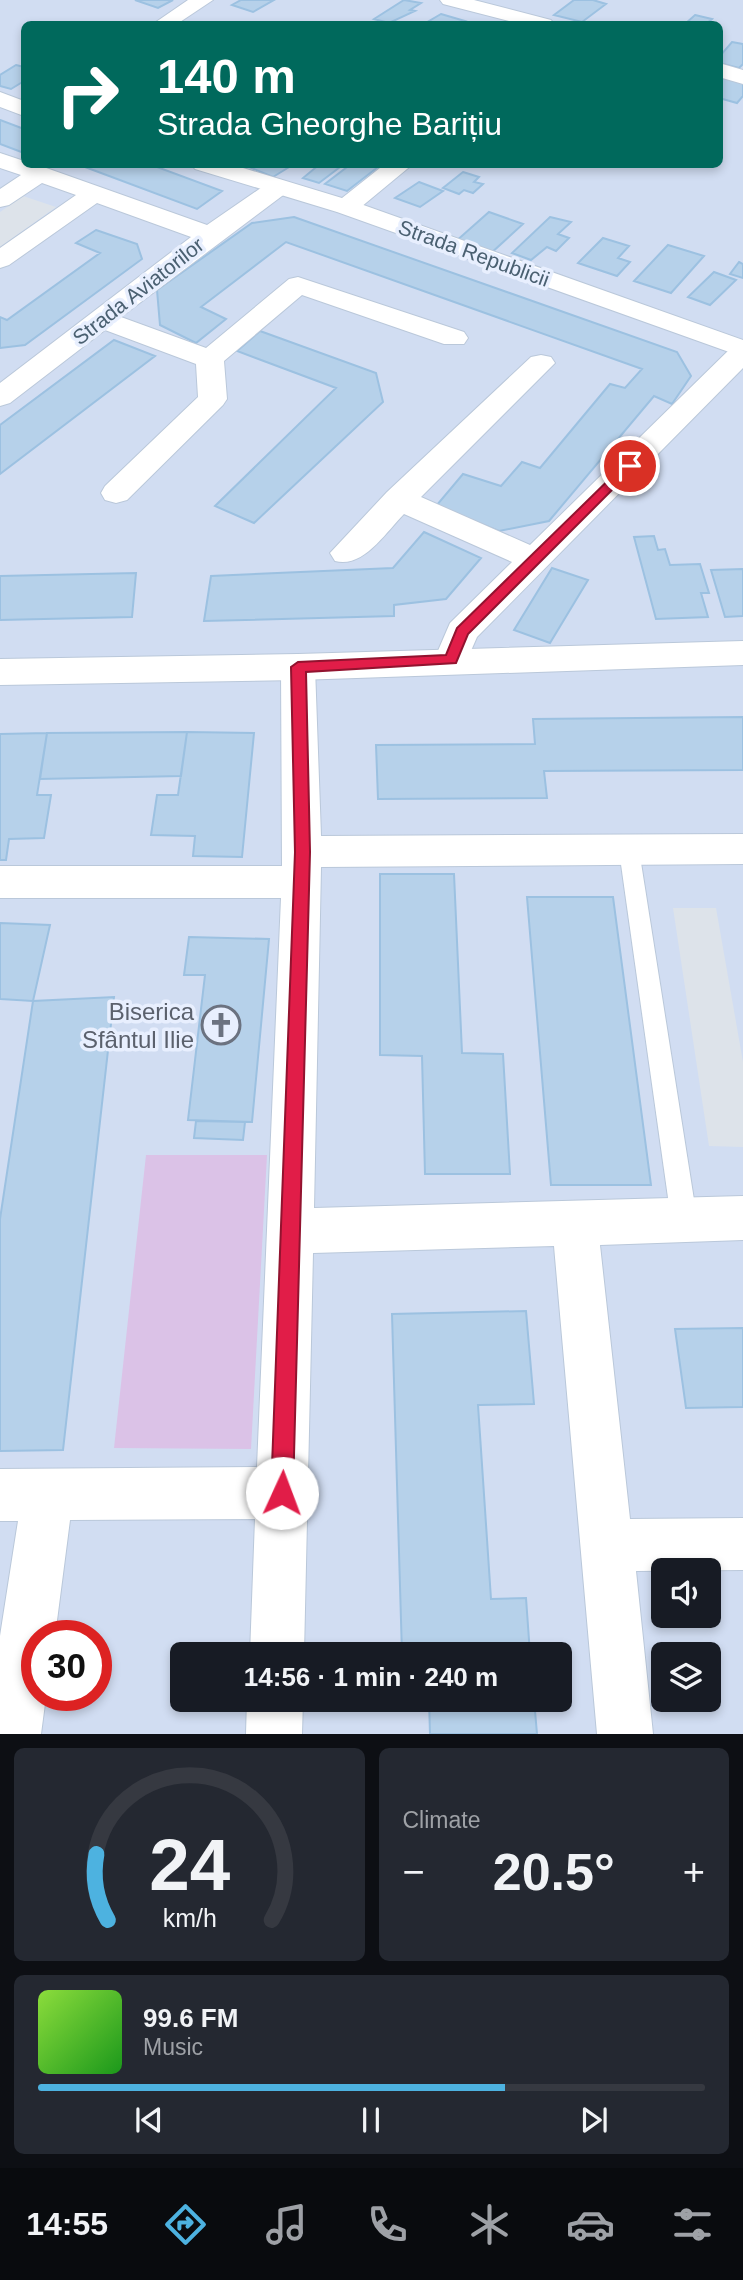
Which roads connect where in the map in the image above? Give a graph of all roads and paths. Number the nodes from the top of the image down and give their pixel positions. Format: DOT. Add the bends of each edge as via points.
graph roads {
  1 [pos="203,0"];
  2 [pos="450,0"];
  3 [pos="168,21"];
  4 [pos="532,21"];
  5 [pos="723,72"];
  6 [pos="743,77"];
  7 [pos="0,99"];
  8 [pos="21,107"];
  9 [pos="0,160"];
  10 [pos="21,168"];
  11 [pos="22,168"];
  12 [pos="216,168"];
  13 [pos="396,168"];
  14 [pos="39,174"];
  15 [pos="277,188"];
  16 [pos="94,194"];
  17 [pos="0,200"];
  18 [pos="346,207"];
  19 [pos="210,235"];
  20 [pos="0,260"];
  21 [pos="101,319"];
  22 [pos="454,338"];
  23 [pos="743,351"];
  24 [pos="210,359"];
  25 [pos="541,363"];
  26 [pos="6,385"];
  27 [pos="116,493"];
  28 [pos="398,499"];
  29 [pos="346,553"];
  30 [pos="536,561"];
  31 [pos="743,653"];
  32 [pos="451,660"];
  33 [pos="298,667"];
  34 [pos="0,672"];
  35 [pos="743,849"];
  36 [pos="629,850"];
  37 [pos="302,867"];
  38 [pos="0,882"];
  39 [pos="743,1217"];
  40 [pos="684,1219"];
  41 [pos="575,1223"];
  42 [pos="290,1231"];
  43 [pos="282,1493"];
  44 [pos="24,1494"];
  45 [pos="743,1544"];
  46 [pos="604,1545"];
  47 [pos="277,1642"];
  48 [pos="275,1712"];
  49 [pos="13,1734"];
  50 [pos="274,1734"];
  51 [pos="625,1734"];
  1 -- 3 [label="street"];
  2 -- 4 [label="street"];
  5 -- 6 [label="street"];
  7 -- 8 [label="street"];
  9 -- 10 [label="street"];
  11 -- 14 [label="street"];
  12 -- 15 [label="street, Strada Republicii"];
  13 -- 18 [label="street"];
  14 -- 16 [label="street"];
  14 -- 17 [label="street"];
  15 -- 18 [label="street, Strada Republicii"];
  15 -- 19 [label="street, Strada Aviatorilor"];
  16 -- 19 [label="street"];
  16 -- 20 [label="street"];
  18 -- 23 [label="street, Strada Republicii"];
  19 -- 21 [label="street, Strada Aviatorilor"];
  21 -- 24 [label="street"];
  21 -- 26 [label="street, Strada Aviatorilor"];
  22 -- 24 [label="street" via="298,285"];
  23 -- 30 [label="street"];
  24 -- 27 [label="street" via="213,399"];
  25 -- 28 [label="street"];
  28 -- 29 [label="street"];
  28 -- 30 [label="street"];
  30 -- 32 [label="street" via="462,631"];
  31 -- 32 [label="street"];
  32 -- 33 [label="street"];
  33 -- 34 [label="street"];
  33 -- 37 [label="street"];
  35 -- 36 [label="street"];
  36 -- 37 [label="street"];
  36 -- 40 [label="lane"];
  37 -- 38 [label="street"];
  37 -- 42 [label="street"];
  39 -- 40 [label="street"];
  40 -- 41 [label="street"];
  41 -- 42 [label="street"];
  41 -- 46 [label="street"];
  42 -- 43 [label="street"];
  43 -- 44 [label="street"];
  43 -- 47 [label="street"];
  44 -- 49 [label="street"];
  45 -- 46 [label="street"];
  46 -- 51 [label="street"];
  48 -- 50 [label="street"];
}
